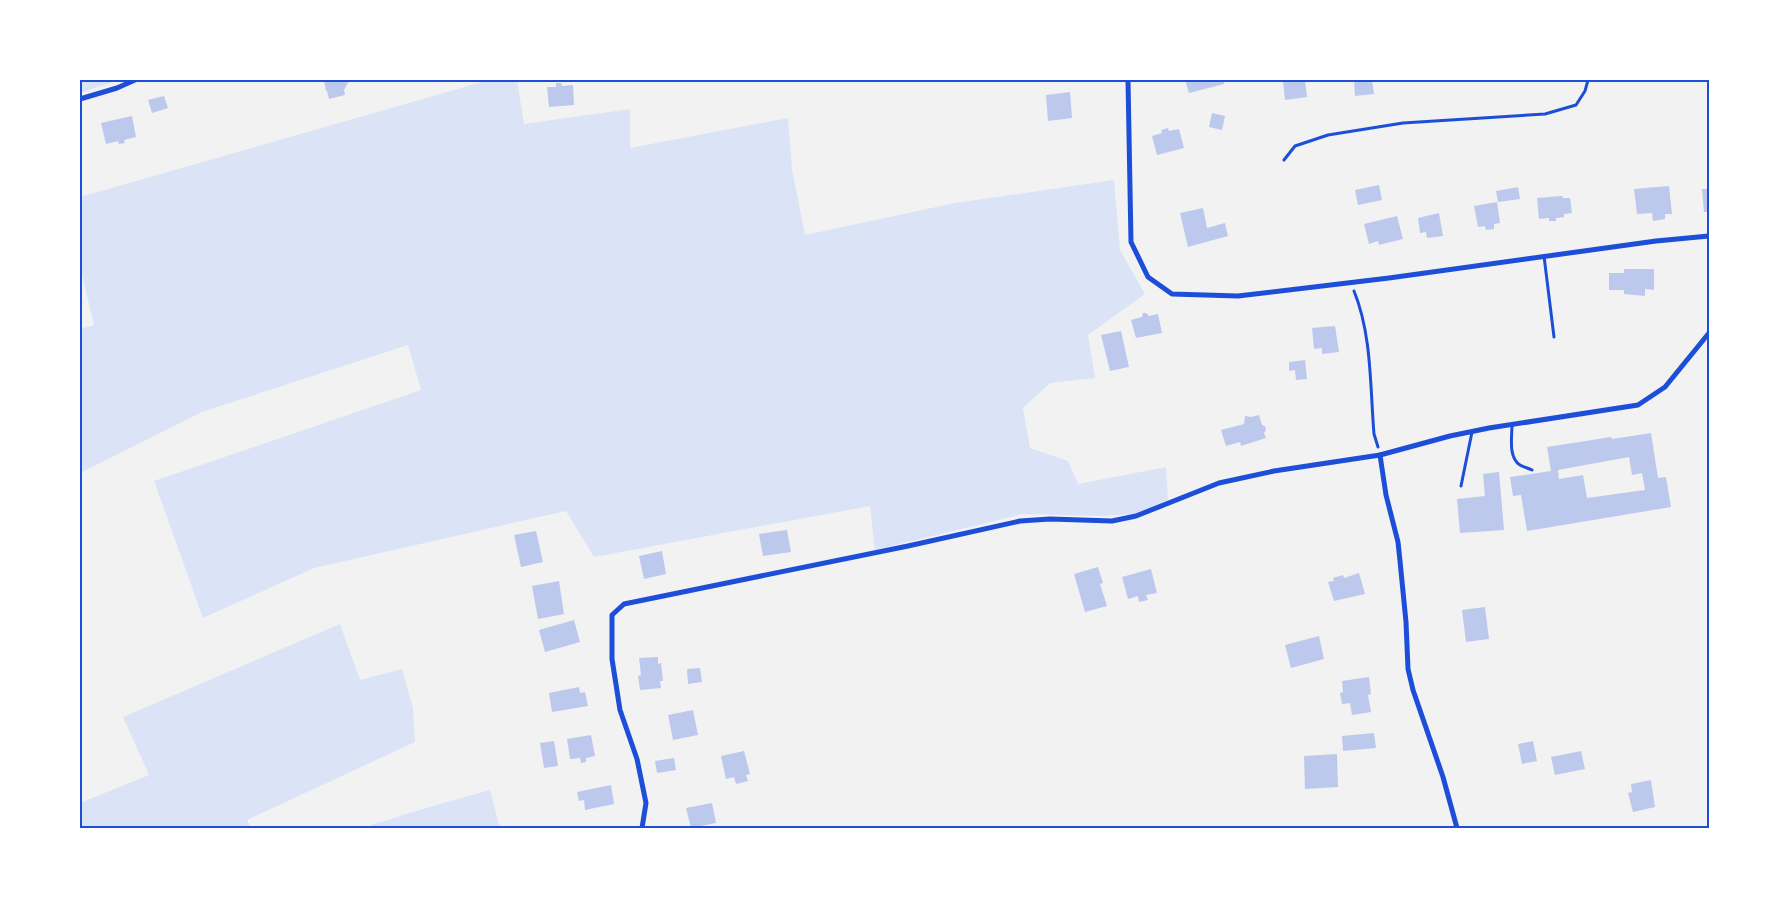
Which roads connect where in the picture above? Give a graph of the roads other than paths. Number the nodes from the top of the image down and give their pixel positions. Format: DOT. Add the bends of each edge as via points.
graph roads {
  1 [pos="135,80"];
  2 [pos="1128,80"];
  3 [pos="80,99"];
  4 [pos="1709,236"];
  5 [pos="1544,256"];
  6 [pos="1709,332"];
  7 [pos="1554,337"];
  8 [pos="1512,424"];
  9 [pos="1472,431"];
  10 [pos="1380,455"];
  11 [pos="1532,470"];
  12 [pos="1461,486"];
  13 [pos="642,828"];
  14 [pos="1456,828"];
  1 -- 3 [label="street"];
  2 -- 5 [label="street" via="1131,242 1148,277 1172,294 1238,296"];
  4 -- 5 [label="street"];
  5 -- 7 [label="lane"];
  6 -- 8 [label="street" via="1666,387 1638,405"];
  8 -- 9 [label="street"];
  8 -- 11 [label="lane" via="1514,459 1520,466"];
  9 -- 10 [label="street"];
  9 -- 12 [label="lane"];
  10 -- 13 [label="street" via="1219,483 1136,516 1112,521 1020,521 624,604 612,615 612,659 620,710 637,759 646,803"];
  10 -- 14 [label="street" via="1398,542 1408,668"];
}
